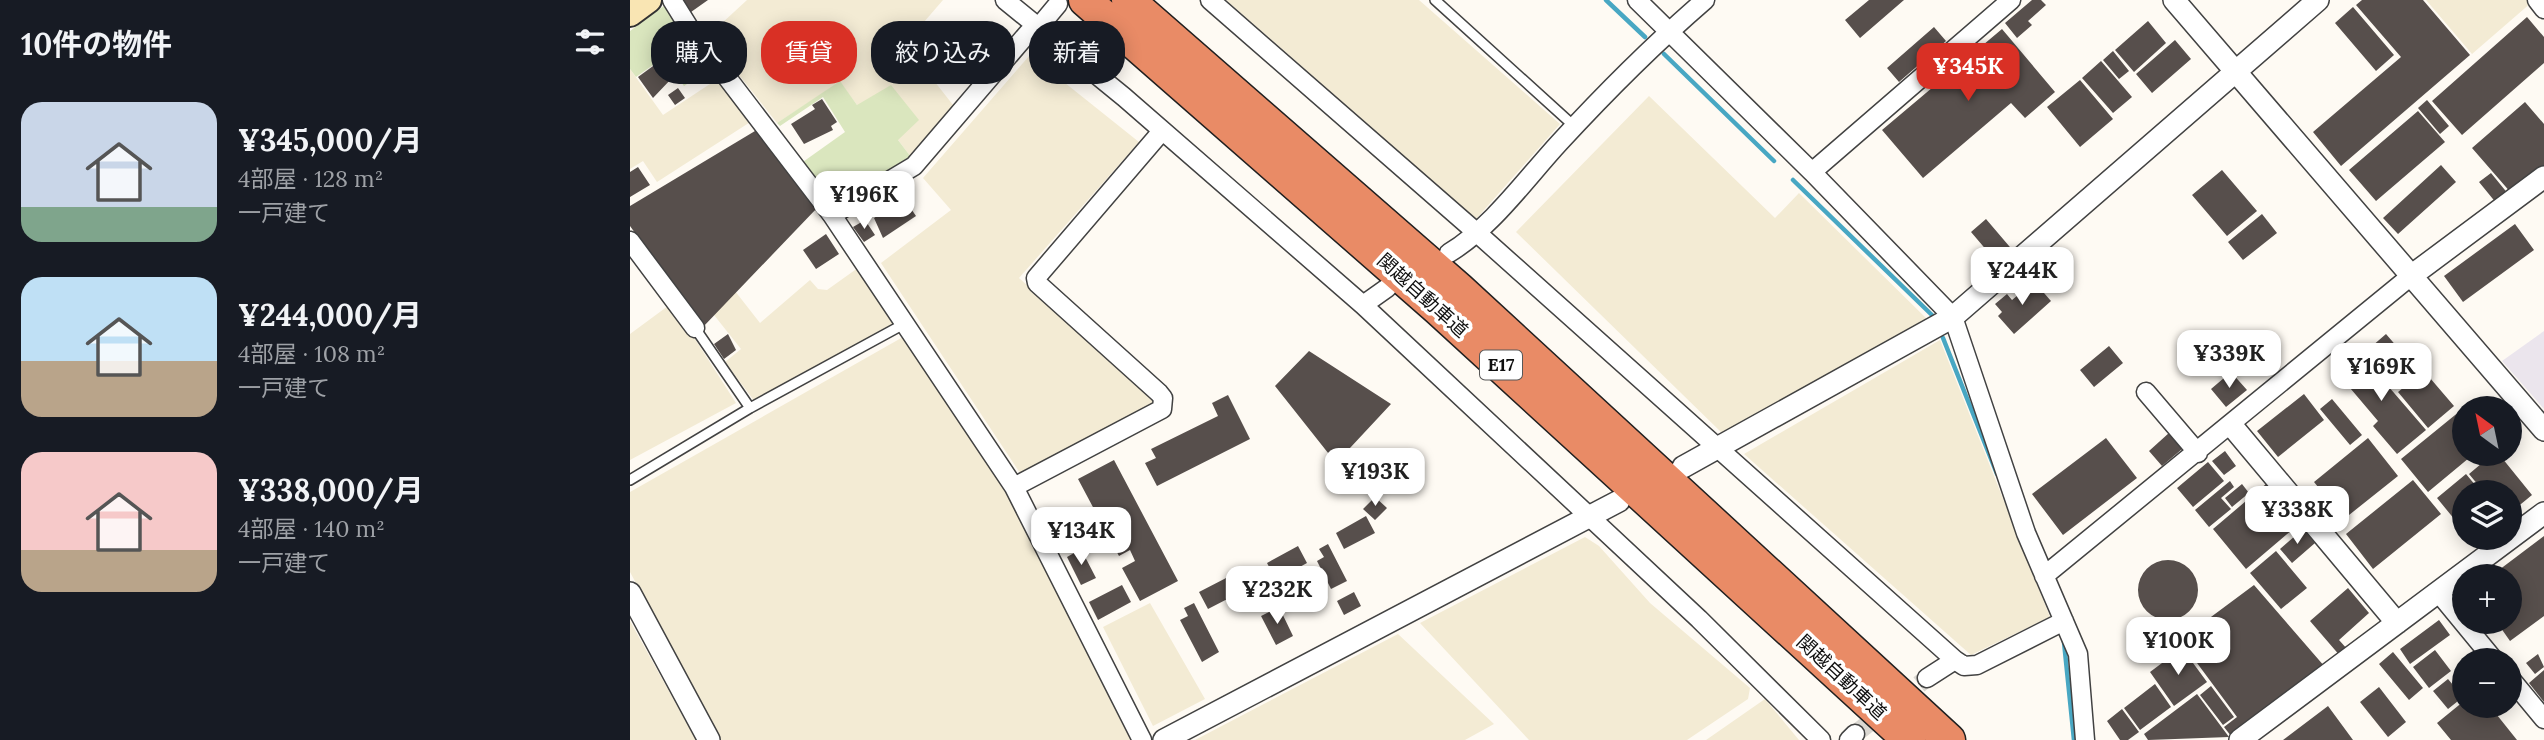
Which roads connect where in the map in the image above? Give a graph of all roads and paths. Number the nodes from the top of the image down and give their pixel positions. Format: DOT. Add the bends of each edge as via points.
graph roads {
  1 [pos="649,0"];
  2 [pos="672,0"];
  3 [pos="1005,0"];
  4 [pos="1129,0"];
  5 [pos="1210,0"];
  6 [pos="1436,0"];
  7 [pos="1637,0"];
  8 [pos="1705,0"];
  9 [pos="2011,0"];
  10 [pos="2174,0"];
  11 [pos="2318,0"];
  12 [pos="2537,0"];
  13 [pos="1071,2"];
  14 [pos="2544,9"];
  15 [pos="630,14"];
  16 [pos="1031,21"];
  17 [pos="1046,21"];
  18 [pos="1670,30"];
  19 [pos="1029,32"];
  20 [pos="2235,71"];
  21 [pos="1106,84"];
  22 [pos="1574,126"];
  23 [pos="1162,131"];
  24 [pos="1812,172"];
  25 [pos="2544,177"];
  26 [pos="832,215"];
  27 [pos="1476,232"];
  28 [pos="630,241"];
  29 [pos="1449,253"];
  30 [pos="2411,276"];
  31 [pos="1387,288"];
  32 [pos="1363,305"];
  33 [pos="1953,317"];
  34 [pos="904,324"];
  35 [pos="695,328"];
  36 [pos="2146,392"];
  37 [pos="750,408"];
  38 [pos="2232,426"];
  39 [pos="2544,430"];
  40 [pos="1716,450"];
  41 [pos="2198,453"];
  42 [pos="1684,467"];
  43 [pos="630,480"];
  44 [pos="1014,487"];
  45 [pos="1619,501"];
  46 [pos="2544,513"];
  47 [pos="1590,517"];
  48 [pos="2044,576"];
  49 [pos="2438,592"];
  50 [pos="630,593"];
  51 [pos="2064,621"];
  52 [pos="2398,623"];
  53 [pos="2484,648"];
  54 [pos="1955,660"];
  55 [pos="1927,678"];
  56 [pos="2522,692"];
  57 [pos="2544,719"];
  58 [pos="709,740"];
  59 [pos="1142,740"];
  60 [pos="1164,740"];
  61 [pos="1821,740"];
  62 [pos="1909,740"];
  63 [pos="1949,740"];
  64 [pos="2085,740"];
  65 [pos="2240,740"];
  1 -- 15 [label="main road"];
  2 -- 26 [label="street"];
  3 -- 16 [label="street"];
  4 -- 63 [label="highway, 関越自動車道 / E17" via="1458,288"];
  5 -- 27 [label="street"];
  6 -- 22 [label="lane"];
  7 -- 18 [label="street"];
  8 -- 18 [label="street"];
  9 -- 24 [label="street"];
  10 -- 20 [label="street"];
  11 -- 20 [label="street"];
  12 -- 14 [label="street"];
  13 -- 17 [label="street"];
  13 -- 62 [label="highway, 関越自動車道 / E17" via="1459,327"];
  18 -- 22 [label="street"];
  18 -- 24 [label="street"];
  19 -- 26 [label="street" via="914,166"];
  20 -- 30 [label="street"];
  20 -- 33 [label="street"];
  21 -- 23 [label="street"];
  22 -- 27 [label="street"];
  23 -- 32 [label="street"];
  23 -- 44 [label="street" via="1036,278 1159,393 1162,410"];
  24 -- 33 [label="street"];
  25 -- 30 [label="street"];
  26 -- 34 [label="street"];
  27 -- 29 [label="street"];
  27 -- 40 [label="street"];
  28 -- 35 [label="street"];
  30 -- 38 [label="street"];
  30 -- 39 [label="street"];
  31 -- 32 [label="street"];
  32 -- 47 [label="street"];
  33 -- 40 [label="street"];
  33 -- 48 [label="street"];
  34 -- 37 [label="lane"];
  34 -- 44 [label="street"];
  35 -- 37 [label="lane"];
  36 -- 41 [label="street"];
  37 -- 43 [label="lane"];
  38 -- 41 [label="street"];
  38 -- 52 [label="street"];
  40 -- 42 [label="street"];
  40 -- 54 [label="street"];
  41 -- 48 [label="street"];
  44 -- 59 [label="street"];
  45 -- 47 [label="street"];
  46 -- 49 [label="street"];
  47 -- 60 [label="street"];
  47 -- 61 [label="street"];
  48 -- 51 [label="street"];
  49 -- 52 [label="street"];
  49 -- 53 [label="street"];
  50 -- 58 [label="street"];
  51 -- 54 [label="street" via="1977,665 1964,666"];
  51 -- 64 [label="street" via="2078,654"];
  52 -- 65 [label="street"];
  54 -- 55 [label="street"];
  56 -- 57 [label="street"];
}
